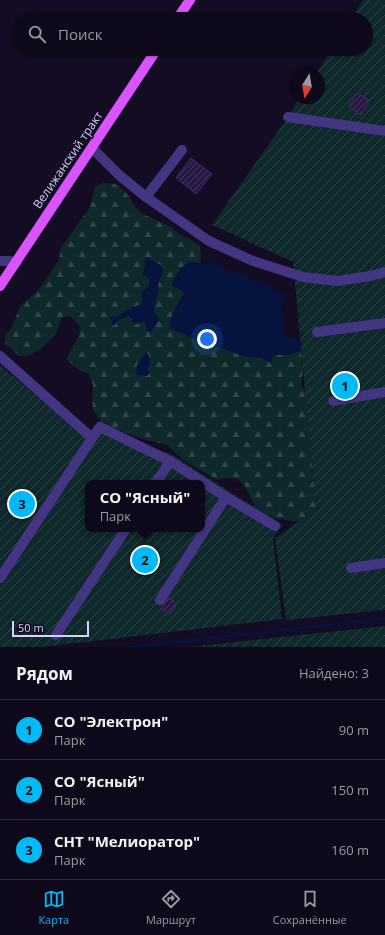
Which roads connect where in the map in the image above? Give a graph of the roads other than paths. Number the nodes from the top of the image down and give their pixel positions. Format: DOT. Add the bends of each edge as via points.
graph roads {
  1 [pos="190,0"];
  2 [pos="182,12"];
  3 [pos="152,56"];
  4 [pos="288,117"];
  5 [pos="385,131"];
  6 [pos="92,148"];
  7 [pos="182,150"];
  8 [pos="146,197"];
  9 [pos="0,261"];
  10 [pos="16,263"];
  11 [pos="385,272"];
  12 [pos="0,286"];
  13 [pos="385,323"];
  14 [pos="317,332"];
  15 [pos="0,356"];
  16 [pos="385,392"];
  17 [pos="333,401"];
  18 [pos="92,438"];
  19 [pos="170,461"];
  20 [pos="158,480"];
  21 [pos="200,480"];
  22 [pos="205,484"];
  23 [pos="226,497"];
  24 [pos="275,526"];
  25 [pos="205,530"];
  26 [pos="124,532"];
  27 [pos="204,532"];
  28 [pos="385,563"];
  29 [pos="350,568"];
  30 [pos="0,578"];
  31 [pos="160,600"];
  32 [pos="56,635"];
  1 -- 2 [label="main road"];
  3 -- 6 [label="main road, Велижанский тракт"];
  4 -- 5 [label="street"];
  6 -- 8 [label="street"];
  6 -- 10 [label="main road, Велижанский тракт"];
  7 -- 8 [label="street"];
  8 -- 11 [label="street" via="209,241 253,261 303,277 337,281"];
  9 -- 10 [label="street"];
  10 -- 12 [label="main road, Велижанский тракт"];
  13 -- 14 [label="street"];
  15 -- 18 [label="street"];
  16 -- 17 [label="street"];
  18 -- 19 [label="street" via="100,427"];
  18 -- 30 [label="street"];
  19 -- 20 [label="street"];
  19 -- 21 [label="street"];
  22 -- 23 [label="street"];
  23 -- 24 [label="street"];
  23 -- 25 [label="street"];
  26 -- 32 [label="street"];
  27 -- 31 [label="street"];
  28 -- 29 [label="street"];
}
